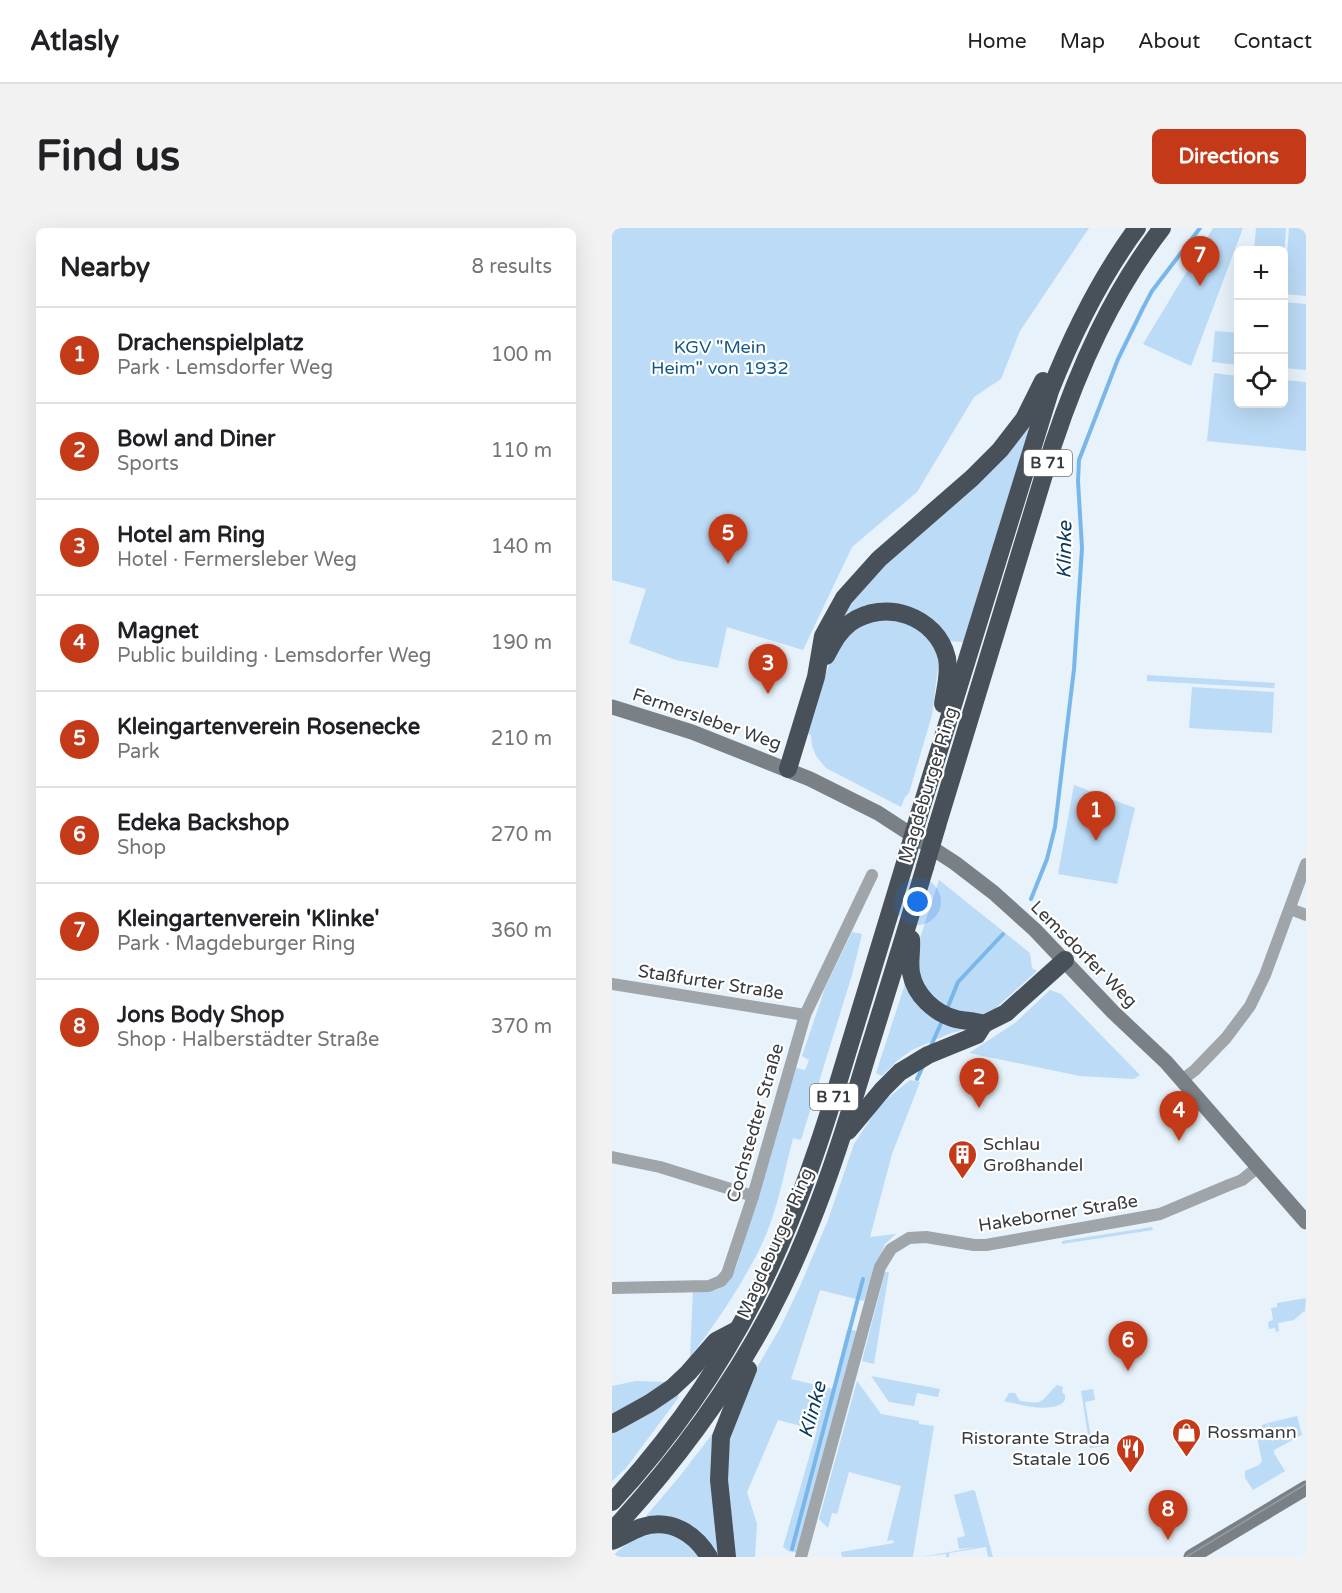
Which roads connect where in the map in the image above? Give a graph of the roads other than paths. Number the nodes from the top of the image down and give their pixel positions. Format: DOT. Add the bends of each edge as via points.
graph roads {
  1 [pos="1137,228"];
  2 [pos="1162,228"];
  3 [pos="1062,360"];
  4 [pos="816,676"];
  5 [pos="612,707"];
  6 [pos="944,734"];
  7 [pos="788,769"];
  8 [pos="1306,864"];
  9 [pos="872,875"];
  10 [pos="1290,909"];
  11 [pos="1306,915"];
  12 [pos="908,922"];
  13 [pos="1065,960"];
  14 [pos="612,984"];
  15 [pos="805,1015"];
  16 [pos="978,1022"];
  17 [pos="1182,1080"];
  18 [pos="842,1139"];
  19 [pos="612,1157"];
  20 [pos="1258,1167"];
  21 [pos="753,1196"];
  22 [pos="1306,1222"];
  23 [pos="612,1288"];
  24 [pos="770,1313"];
  25 [pos="738,1329"];
  26 [pos="612,1424"];
  27 [pos="1306,1488"];
  28 [pos="612,1502"];
  29 [pos="612,1531"];
  30 [pos="612,1541"];
  31 [pos="709,1557"];
  32 [pos="727,1557"];
  33 [pos="801,1557"];
  34 [pos="1192,1557"];
  1 -- 3 [label="highway, Magdeburger Ring / B 71" via="1092,299"];
  2 -- 12 [label="highway, Magdeburger Ring / B 71, bridge" via="1110,308 1066,406"];
  3 -- 4 [label="highway" via="1048,371 1024,419 1000,450 865,572 843,598 823,636"];
  3 -- 6 [label="highway, Magdeburger Ring / B 71"];
  4 -- 6 [label="highway" via="835,638 853,621 882,612 913,617 936,635 947,657 948,677 942,702"];
  4 -- 7 [label="highway"];
  5 -- 7 [label="street, Fermersleber Weg" via="692,732"];
  6 -- 25 [label="highway, Magdeburger Ring / B 71, bridge" via="814,1157 779,1247"];
  7 -- 13 [label="street, Lemsdorfer Weg" via="851,799 955,863 1013,910"];
  8 -- 10 [label="street"];
  9 -- 15 [label="street, Cochstedter Straße"];
  10 -- 11 [label="street"];
  10 -- 17 [label="street" via="1246,1012"];
  12 -- 16 [label="highway" via="911,975 923,998 945,1015"];
  12 -- 18 [label="highway, Magdeburger Ring / B 71"];
  13 -- 16 [label="highway" via="1006,1012"];
  13 -- 17 [label="street, Lemsdorfer Weg"];
  14 -- 15 [label="street, Staßfurter Straße"];
  15 -- 21 [label="street, Cochstedter Straße"];
  16 -- 18 [label="highway" via="976,1035 918,1060 892,1079"];
  17 -- 20 [label="street, Lemsdorfer Weg"];
  18 -- 24 [label="highway, Magdeburger Ring / B 71" via="810,1225"];
  19 -- 21 [label="street" via="660,1167"];
  20 -- 22 [label="street, Lemsdorfer Weg"];
  20 -- 33 [label="street, Hakeborner Straße" via="1242,1179 1160,1214 986,1245 922,1236 895,1245 880,1268"];
  21 -- 23 [label="street, Cochstedter Straße" via="721,1281 701,1286"];
  24 -- 29 [label="highway, Magdeburger Ring / B 71" via="689,1441"];
  24 -- 32 [label="highway" via="721,1437 719,1479"];
  25 -- 26 [label="highway" via="716,1341 672,1388"];
  25 -- 28 [label="highway, Magdeburger Ring / B 71" via="664,1442"];
  27 -- 34 [label="street"];
  30 -- 31 [label="highway" via="643,1527 661,1524 694,1537"];
}
